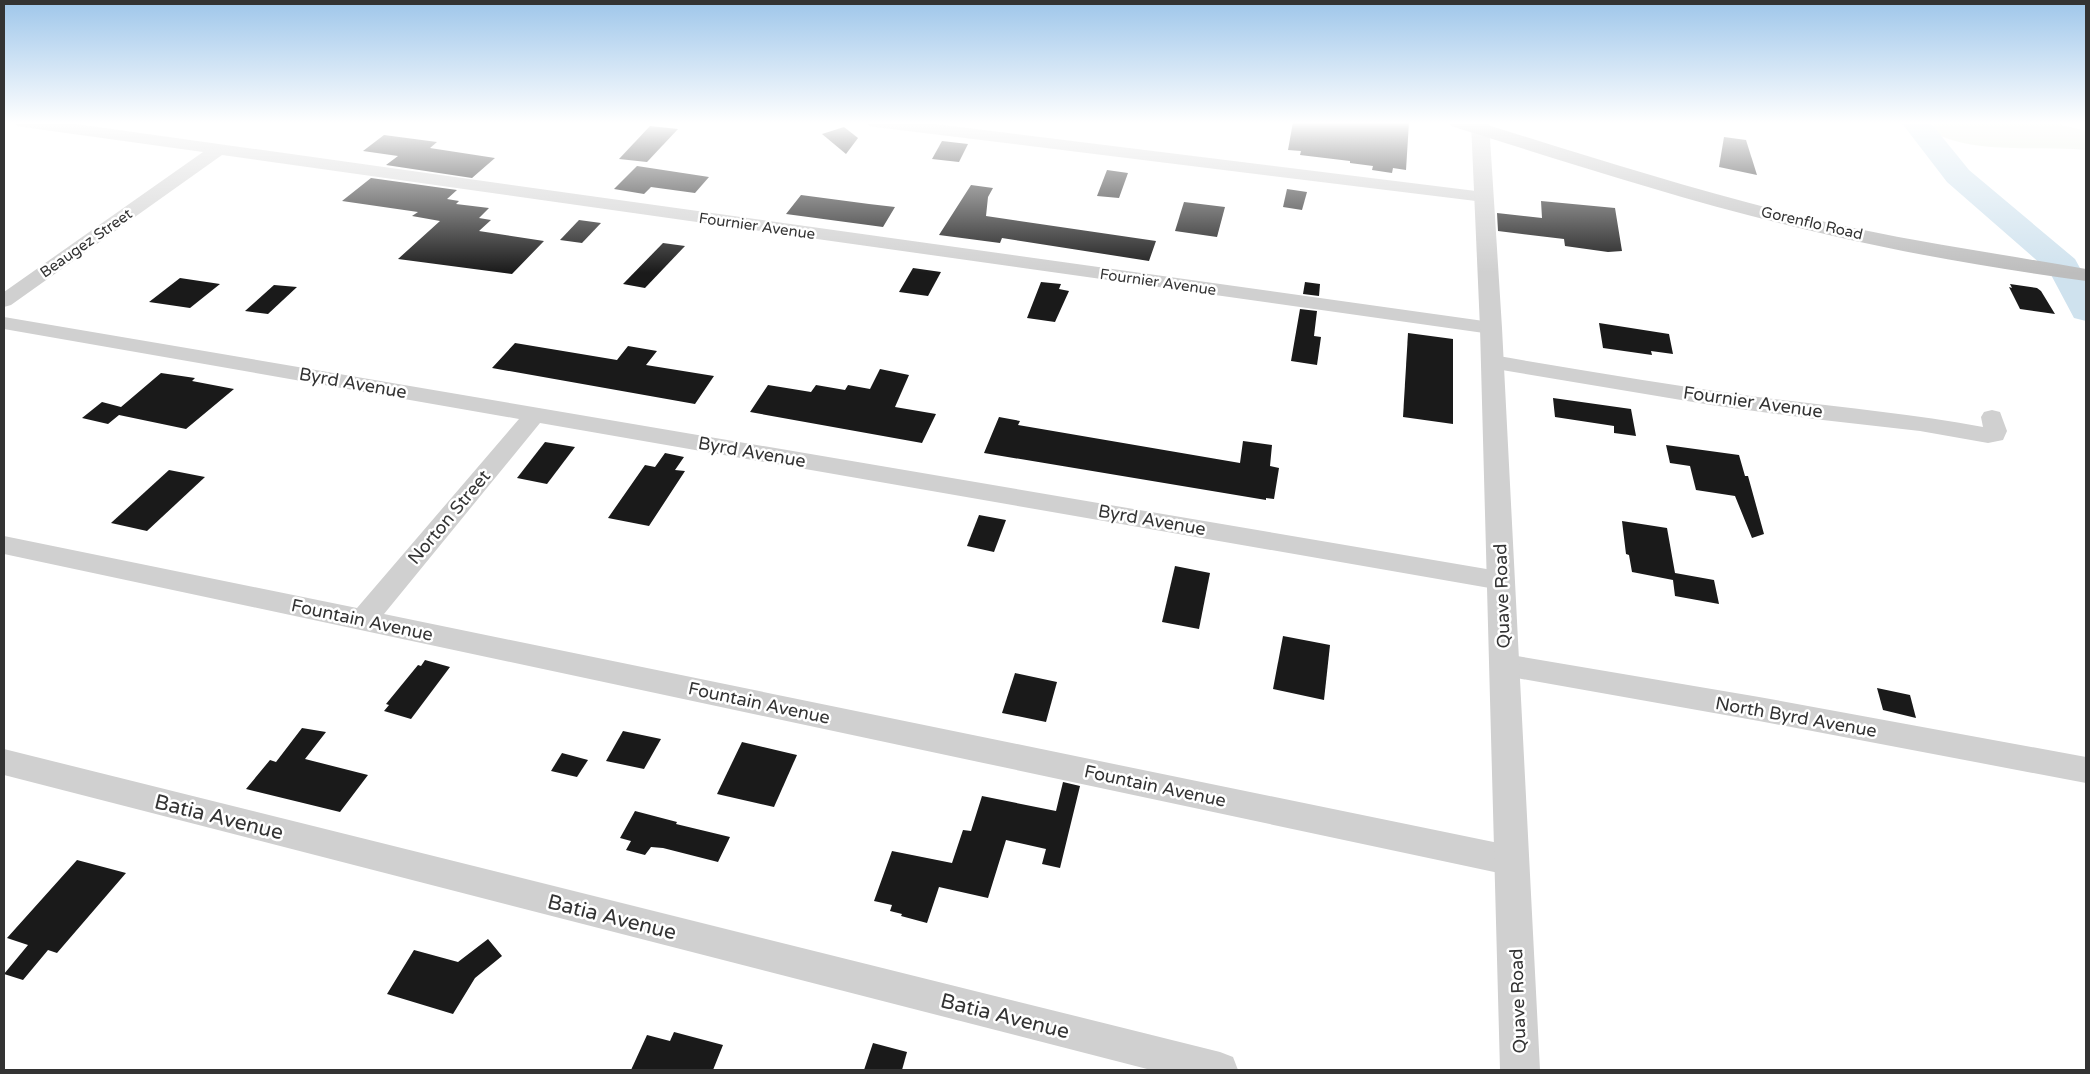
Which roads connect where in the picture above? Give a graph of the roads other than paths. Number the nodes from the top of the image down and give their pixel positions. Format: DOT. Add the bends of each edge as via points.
graph roads {
  1 [pos="187,172"];
  2 [pos="376,172"];
  3 [pos="1282,172"];
  4 [pos="1480,172"];
  5 [pos="1623,172"];
  6 [pos="1484,197"];
  7 [pos="2086,275"];
  8 [pos="4,301"];
  9 [pos="4,323"];
  10 [pos="1491,328"];
  11 [pos="1492,362"];
  12 [pos="535,414"];
  13 [pos="1992,417"];
  14 [pos="4,545"];
  15 [pos="1501,580"];
  16 [pos="363,620"];
  17 [pos="1505,666"];
  18 [pos="4,762"];
  19 [pos="2086,770"];
  20 [pos="1513,861"];
  21 [pos="1220,1070"];
  22 [pos="1520,1070"];
  1 -- 8 [label="street, Beaugez Street"];
  2 -- 10 [label="street, Fournier Avenue"];
  3 -- 6 [label="street"];
  4 -- 6 [label="street, Quave Road"];
  5 -- 7 [label="main road, Gorenflo Road" via="1852,234"];
  6 -- 10 [label="street, Quave Road"];
  9 -- 12 [label="street, Byrd Avenue"];
  10 -- 11 [label="street, Quave Road"];
  11 -- 13 [label="street, Fournier Avenue" via="1711,398 1912,422 1988,435 1995,435 1996,431"];
  11 -- 15 [label="street, Quave Road"];
  12 -- 15 [label="street, Byrd Avenue"];
  12 -- 16 [label="street, Norton Street"];
  14 -- 16 [label="street, Fountain Avenue"];
  15 -- 17 [label="street, Quave Road"];
  16 -- 20 [label="street, Fountain Avenue"];
  17 -- 19 [label="street, North Byrd Avenue"];
  17 -- 20 [label="street, Quave Road"];
  18 -- 21 [label="street, Batia Avenue"];
  20 -- 22 [label="street, Quave Road"];
}
